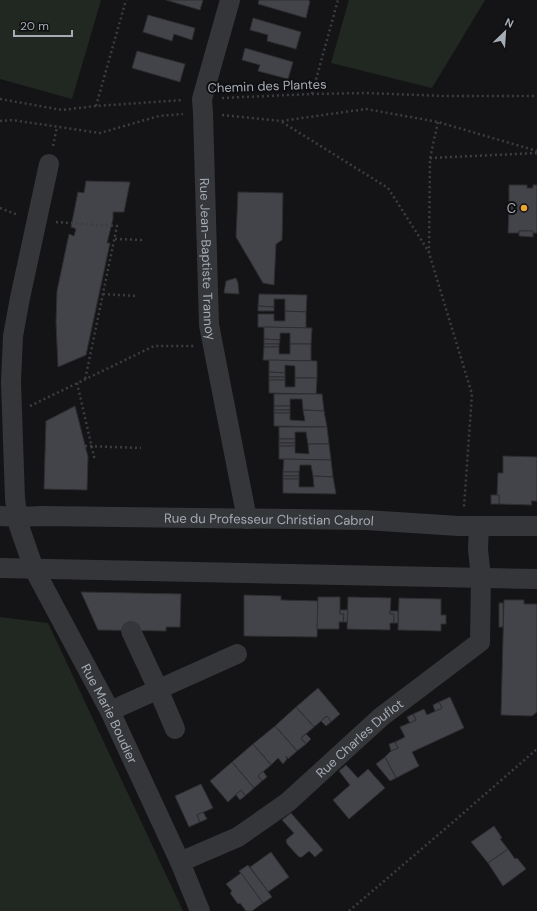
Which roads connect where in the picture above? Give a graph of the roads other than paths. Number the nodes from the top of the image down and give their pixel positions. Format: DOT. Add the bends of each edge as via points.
graph roads {
  1 [pos="230,0"];
  2 [pos="49,164"];
  3 [pos="9,517"];
  4 [pos="247,519"];
  5 [pos="472,526"];
  6 [pos="537,526"];
  7 [pos="0,568"];
  8 [pos="34,568"];
  9 [pos="481,578"];
  10 [pos="537,579"];
  11 [pos="131,631"];
  12 [pos="237,654"];
  13 [pos="158,689"];
  14 [pos="110,711"];
  15 [pos="175,729"];
  16 [pos="180,862"];
  17 [pos="200,911"];
  1 -- 4 [label="street, Rue Jean-Baptiste Trannoy" via="202,106 209,324"];
  2 -- 3 [label="street, Rue Marie Boudier" via="30,219 13,336 11,382 15,499"];
  3 -- 4 [label="street, Rue du Professeur Christian Cabrol"];
  3 -- 8 [label="street, Rue Marie Boudier" via="19,526"];
  4 -- 5 [label="street, Rue du Professeur Christian Cabrol" via="366,520"];
  5 -- 6 [label="street, Rue du Professeur Christian Cabrol"];
  5 -- 9 [label="street"];
  7 -- 8 [label="street"];
  8 -- 9 [label="street"];
  8 -- 14 [label="street, Rue Marie Boudier"];
  9 -- 10 [label="street"];
  9 -- 16 [label="street, Rue Charles Duflot" via="480,642 382,716 288,802 238,837"];
  11 -- 13 [label="street"];
  12 -- 13 [label="street"];
  13 -- 14 [label="street"];
  13 -- 15 [label="street"];
  14 -- 16 [label="street, Rue Marie Boudier"];
  16 -- 17 [label="street, Rue Marie Boudier"];
}
